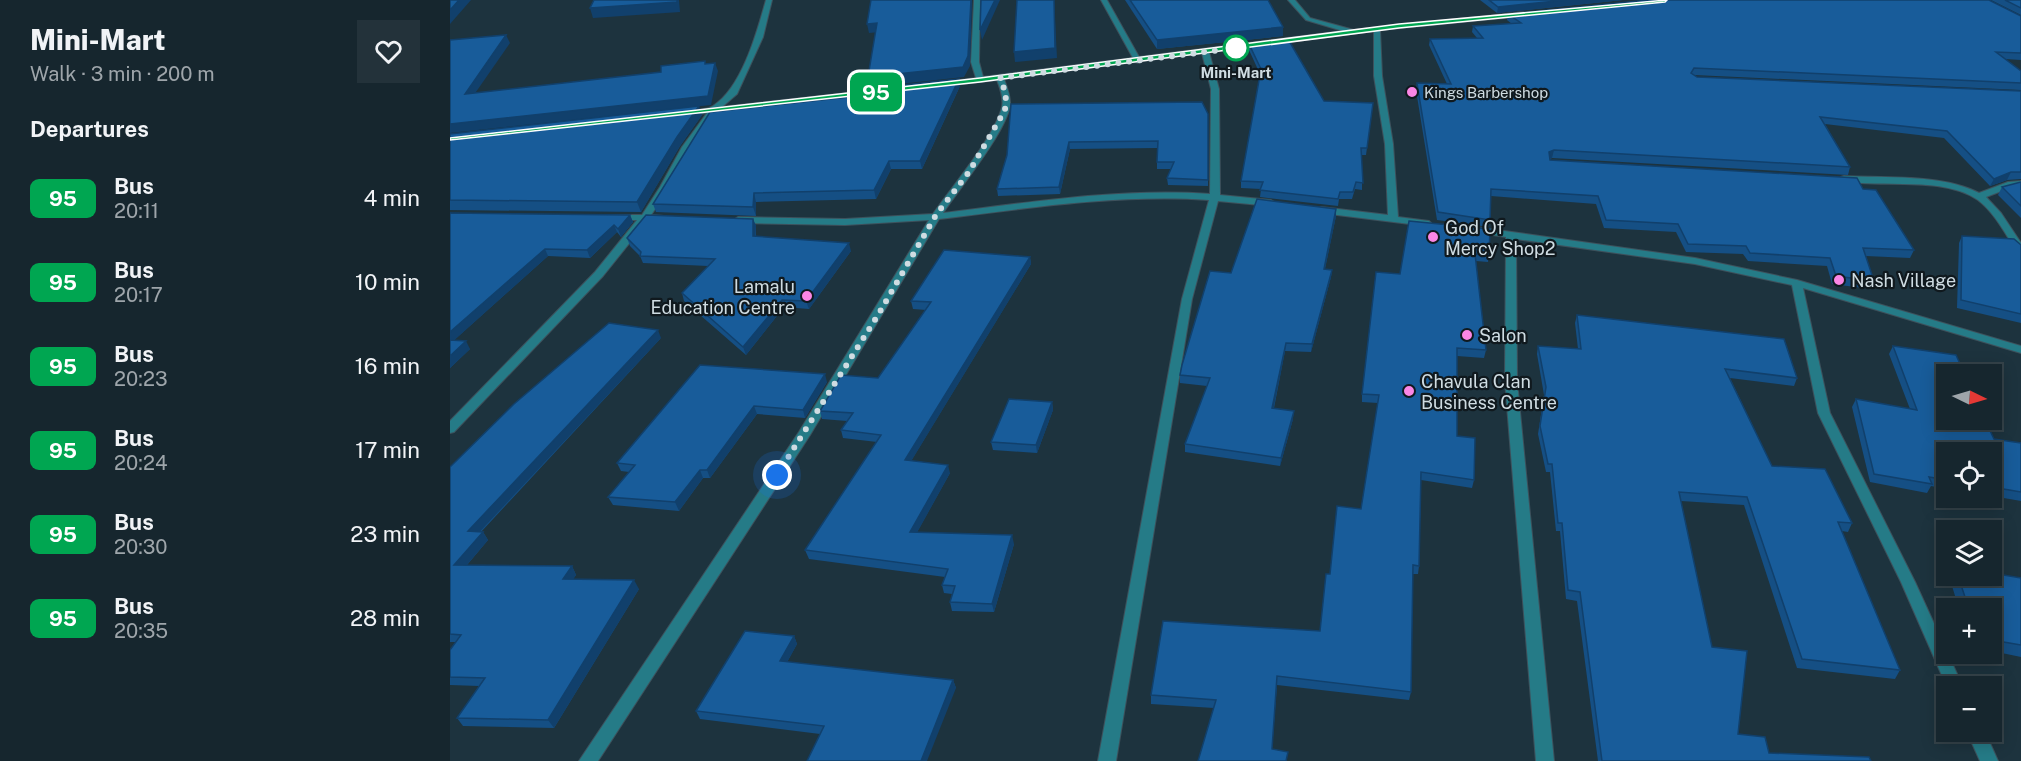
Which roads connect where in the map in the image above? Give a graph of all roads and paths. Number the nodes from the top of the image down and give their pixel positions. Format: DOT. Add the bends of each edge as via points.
graph roads {
  1 [pos="769,0"];
  2 [pos="976,0"];
  3 [pos="1104,0"];
  4 [pos="1291,0"];
  5 [pos="1532,14"];
  6 [pos="1377,30"];
  7 [pos="1358,33"];
  8 [pos="1205,52"];
  9 [pos="1138,61"];
  10 [pos="1000,78"];
  11 [pos="980,80"];
  12 [pos="933,85"];
  13 [pos="887,90"];
  14 [pos="713,110"];
  15 [pos="680,114"];
  16 [pos="1832,179"];
  17 [pos="2021,184"];
  18 [pos="1215,196"];
  19 [pos="1980,196"];
  20 [pos="1281,204"];
  21 [pos="1314,209"];
  22 [pos="936,215"];
  23 [pos="609,217"];
  24 [pos="645,217"];
  25 [pos="668,218"];
  26 [pos="1393,219"];
  27 [pos="725,220"];
  28 [pos="1440,225"];
  29 [pos="1464,228"];
  30 [pos="1511,234"];
  31 [pos="2021,250"];
  32 [pos="1797,283"];
  33 [pos="2021,350"];
  34 [pos="450,429"];
  35 [pos="1950,676"];
  36 [pos="1980,742"];
  37 [pos="588,761"];
  38 [pos="1107,761"];
  39 [pos="1545,761"];
  40 [pos="1989,761"];
  1 -- 14 [label="street" via="743,77 733,94"];
  2 -- 11 [label="street" via="975,62"];
  3 -- 9 [label="street"];
  4 -- 7 [label="street" via="1308,18"];
  5 -- 6 [label="street"];
  6 -- 7 [label="street"];
  6 -- 26 [label="street"];
  7 -- 8 [label="street"];
  8 -- 9 [label="street"];
  8 -- 18 [label="street" via="1215,89"];
  9 -- 10 [label="street"];
  10 -- 11 [label="street"];
  10 -- 22 [label="street" via="1006,94 1005,110 969,172"];
  11 -- 12 [label="street"];
  13 -- 14 [label="street"];
  14 -- 15 [label="street"];
  14 -- 24 [label="street"];
  16 -- 19 [label="street" via="1952,186"];
  17 -- 19 [label="street"];
  18 -- 20 [label="street"];
  18 -- 22 [label="street" via="1096,197"];
  18 -- 38 [label="street" via="1187,299"];
  19 -- 31 [label="street"];
  21 -- 26 [label="street"];
  22 -- 27 [label="street" via="882,221"];
  22 -- 37 [label="street" via="727,555"];
  23 -- 24 [label="street"];
  24 -- 25 [label="street"];
  24 -- 34 [label="street" via="598,274"];
  26 -- 28 [label="street"];
  29 -- 30 [label="street"];
  30 -- 32 [label="street" via="1695,261"];
  30 -- 39 [label="street" via="1511,381"];
  32 -- 33 [label="street"];
  32 -- 35 [label="street" via="1824,412"];
  36 -- 40 [label="street"];
}
